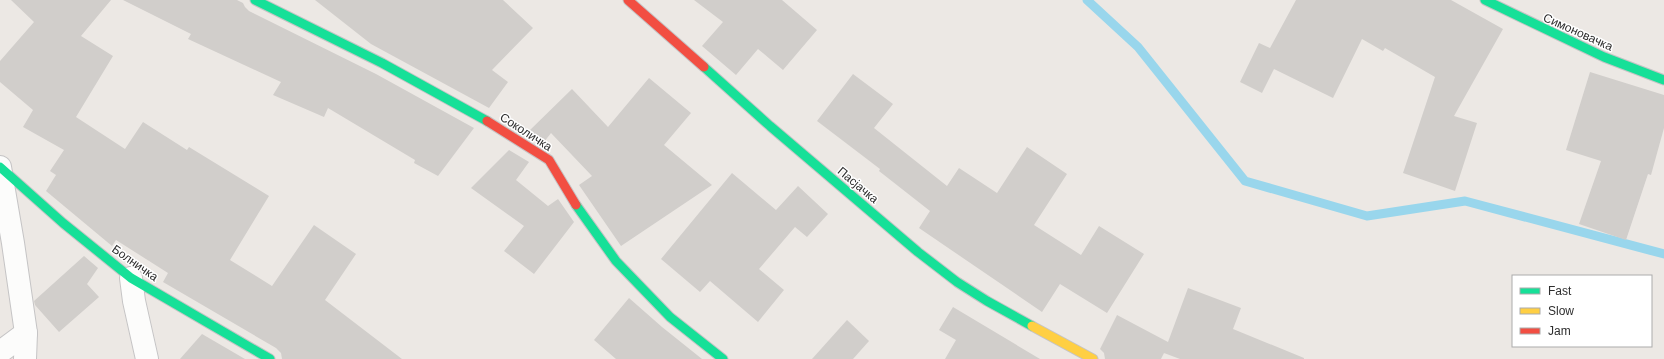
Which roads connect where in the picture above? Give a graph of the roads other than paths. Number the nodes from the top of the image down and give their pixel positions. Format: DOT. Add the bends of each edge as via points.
graph roads {
  1 [pos="255,0"];
  2 [pos="628,0"];
  3 [pos="1485,0"];
  4 [pos="1664,80"];
  5 [pos="0,167"];
  6 [pos="131,278"];
  7 [pos="26,333"];
  8 [pos="0,352"];
  9 [pos="25,359"];
  10 [pos="146,359"];
  11 [pos="270,359"];
  12 [pos="723,359"];
  13 [pos="1093,359"];
  1 -- 12 [label="street, Соколичка" via="382,63 472,112 549,160 616,261 670,317"];
  2 -- 13 [label="street, Пасјачка" via="918,252 987,301"];
  3 -- 4 [label="street, Симоновачка" via="1604,57"];
  5 -- 6 [label="street, Болничка"];
  5 -- 7 [label="street"];
  6 -- 10 [label="street"];
  6 -- 11 [label="street, Болничка"];
  7 -- 8 [label="street"];
  7 -- 9 [label="street"];
}
